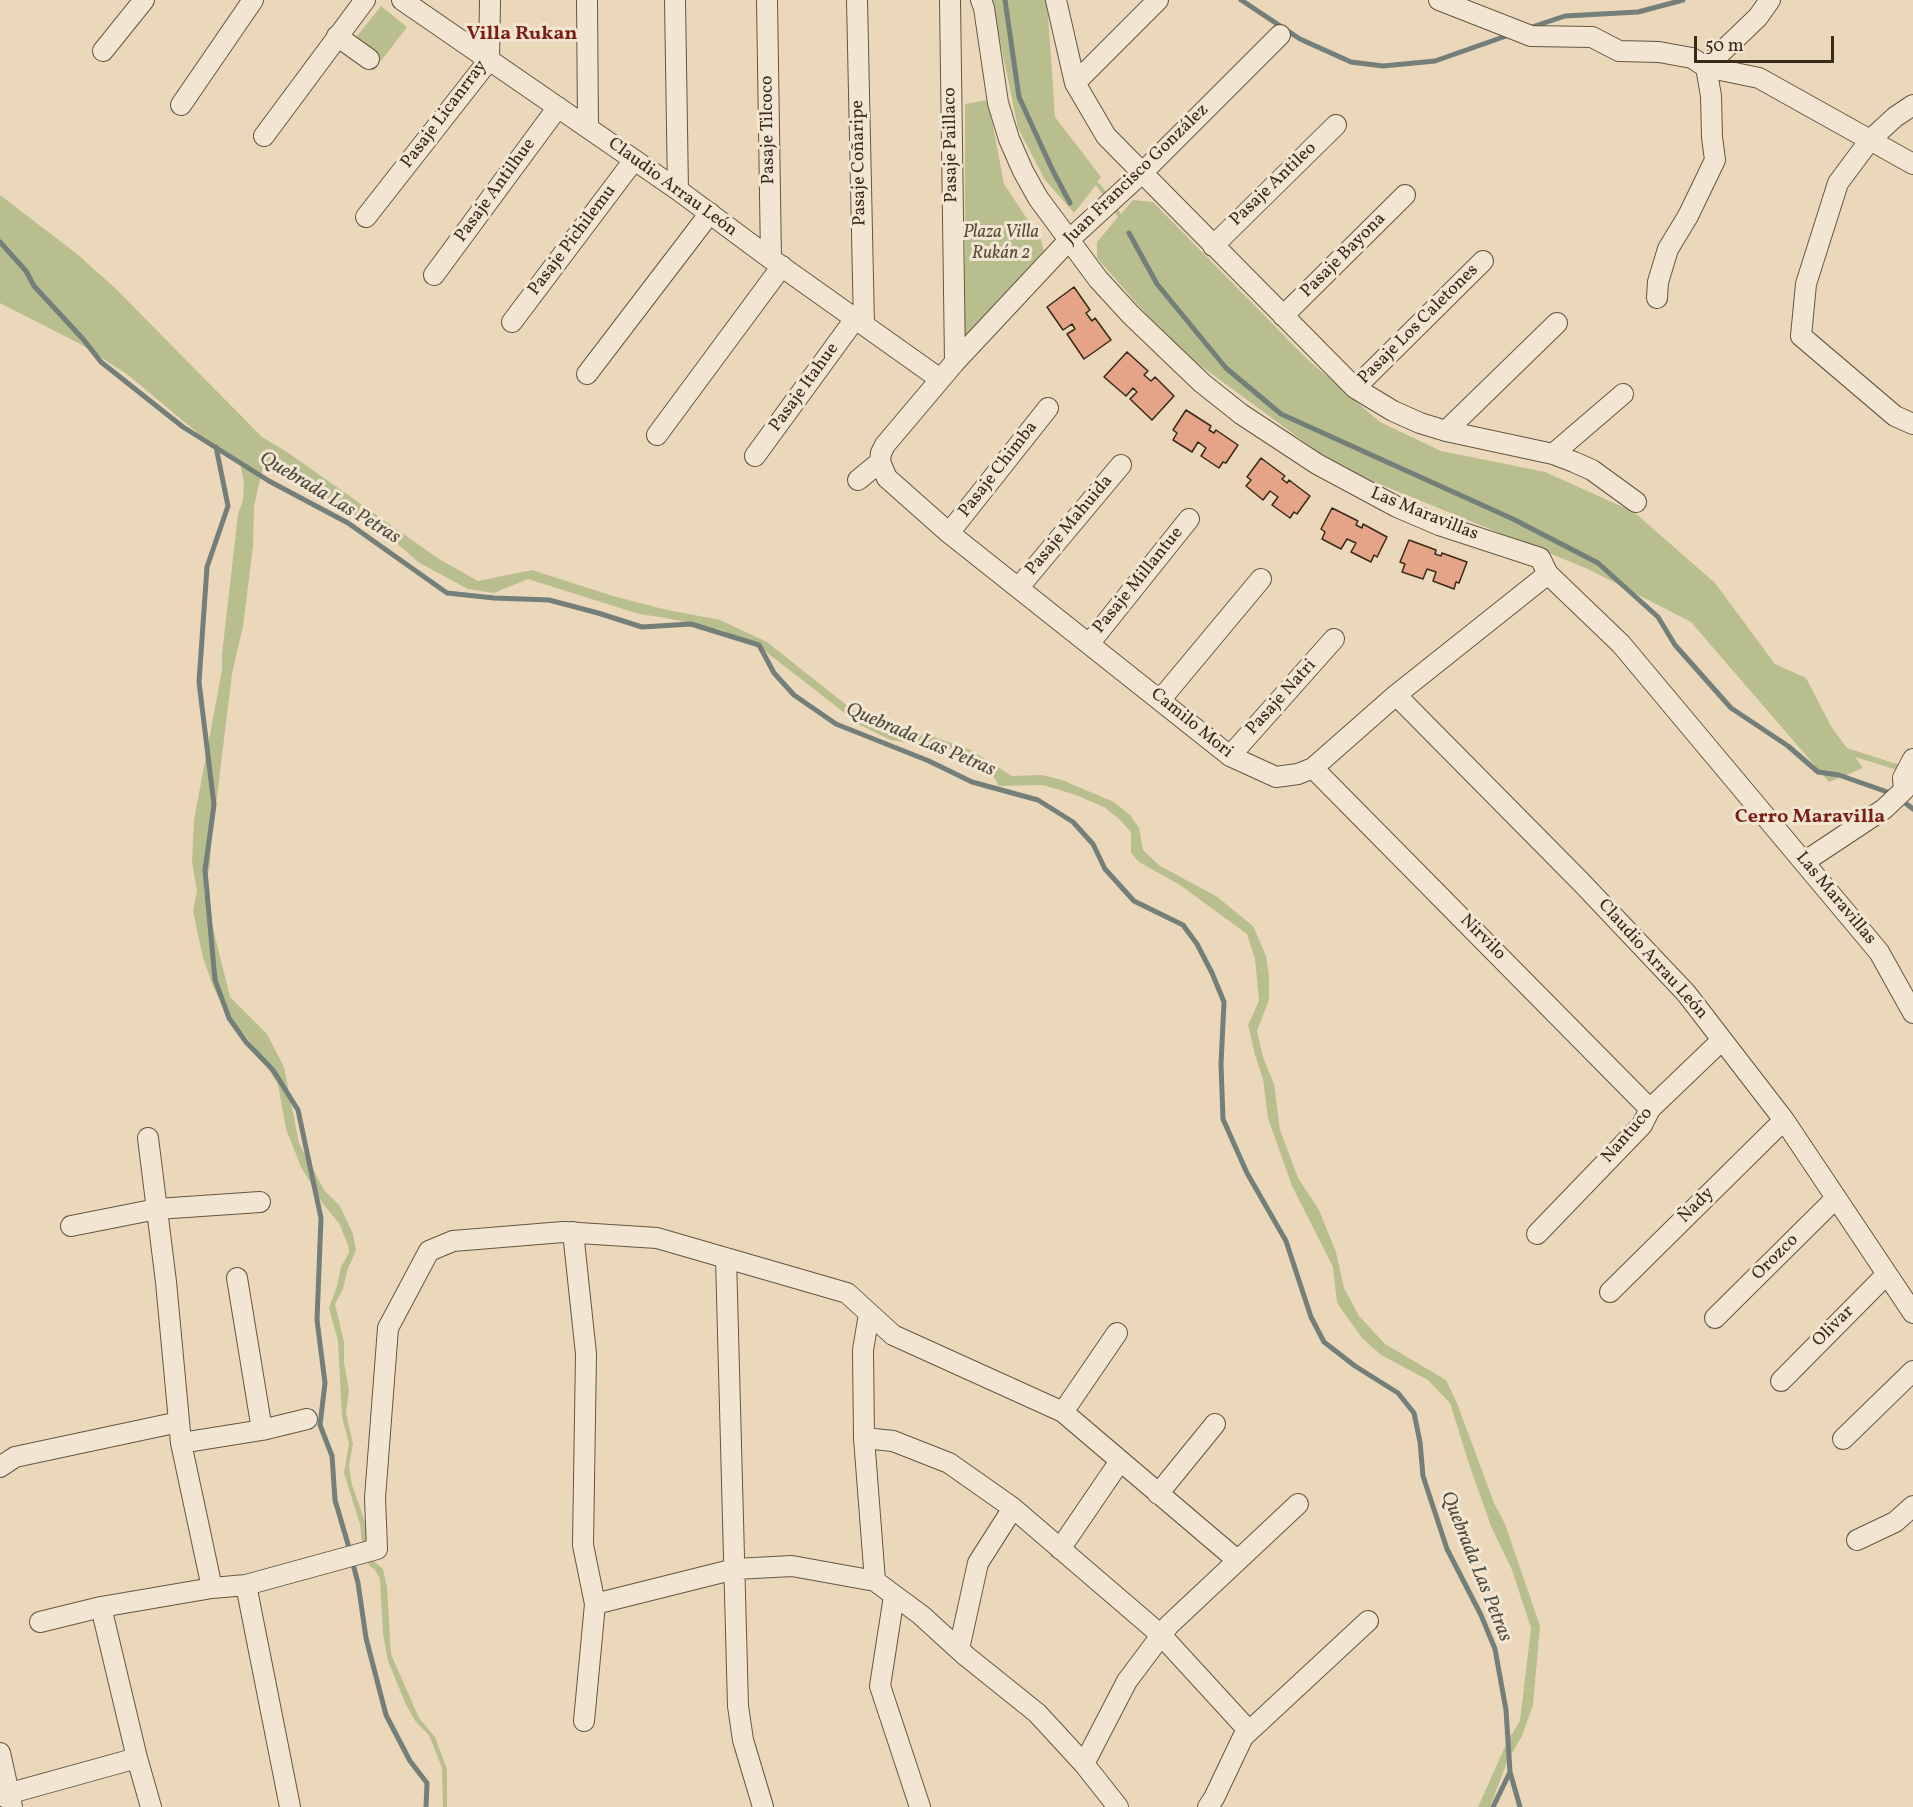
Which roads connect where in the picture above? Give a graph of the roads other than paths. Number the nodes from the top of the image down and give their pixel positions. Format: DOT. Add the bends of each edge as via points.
graph roads {
  1 [pos="144,0"];
  2 [pos="254,0"];
  3 [pos="365,0"];
  4 [pos="402,0"];
  5 [pos="490,0"];
  6 [pos="587,0"];
  7 [pos="675,0"];
  8 [pos="767,0"];
  9 [pos="857,0"];
  10 [pos="950,0"];
  11 [pos="981,0"];
  12 [pos="1056,0"];
  13 [pos="1158,0"];
  14 [pos="1439,0"];
  15 [pos="1770,0"];
  16 [pos="1280,35"];
  17 [pos="337,36"];
  18 [pos="103,51"];
  19 [pos="369,59"];
  20 [pos="489,60"];
  21 [pos="1706,67"];
  22 [pos="1075,83"];
  23 [pos="181,105"];
  24 [pos="1913,105"];
  25 [pos="558,107"];
  26 [pos="1336,125"];
  27 [pos="588,127"];
  28 [pos="264,136"];
  29 [pos="1870,140"];
  30 [pos="634,160"];
  31 [pos="1913,164"];
  32 [pos="1142,173"];
  33 [pos="678,190"];
  34 [pos="1405,195"];
  35 [pos="710,213"];
  36 [pos="366,217"];
  37 [pos="1070,239"];
  38 [pos="1212,246"];
  39 [pos="1483,261"];
  40 [pos="776,263"];
  41 [pos="434,275"];
  42 [pos="1657,298"];
  43 [pos="1283,316"];
  44 [pos="512,322"];
  45 [pos="859,322"];
  46 [pos="1557,323"];
  47 [pos="955,362"];
  48 [pos="587,374"];
  49 [pos="940,379"];
  50 [pos="1354,388"];
  51 [pos="1623,394"];
  52 [pos="1048,408"];
  53 [pos="1913,424"];
  54 [pos="1446,431"];
  55 [pos="657,435"];
  56 [pos="1553,454"];
  57 [pos="755,456"];
  58 [pos="880,462"];
  59 [pos="1121,465"];
  60 [pos="858,480"];
  61 [pos="1636,502"];
  62 [pos="1189,519"];
  63 [pos="949,533"];
  64 [pos="1548,574"];
  65 [pos="1261,579"];
  66 [pos="1019,587"];
  67 [pos="1334,639"];
  68 [pos="1089,644"];
  69 [pos="1396,695"];
  70 [pos="1161,699"];
  71 [pos="1230,756"];
  72 [pos="1913,759"];
  73 [pos="1313,768"];
  74 [pos="1804,862"];
  75 [pos="1913,1013"];
  76 [pos="1722,1040"];
  77 [pos="1650,1109"];
  78 [pos="1784,1120"];
  79 [pos="148,1138"];
  80 [pos="1836,1198"];
  81 [pos="260,1202"];
  82 [pos="157,1209"];
  83 [pos="70,1226"];
  84 [pos="573,1232"];
  85 [pos="1537,1234"];
  86 [pos="726,1258"];
  87 [pos="1887,1274"];
  88 [pos="237,1278"];
  89 [pos="1610,1292"];
  90 [pos="1913,1313"];
  91 [pos="869,1314"];
  92 [pos="1715,1318"];
  93 [pos="1117,1333"];
  94 [pos="1913,1371"];
  95 [pos="1781,1381"];
  96 [pos="1063,1412"];
  97 [pos="307,1419"];
  98 [pos="178,1422"];
  99 [pos="1215,1424"];
  100 [pos="262,1430"];
  101 [pos="864,1438"];
  102 [pos="1844,1439"];
  103 [pos="182,1443"];
  104 [pos="1120,1461"];
  105 [pos="0,1467"];
  106 [pos="1158,1494"];
  107 [pos="1298,1504"];
  108 [pos="1913,1506"];
  109 [pos="1013,1508"];
  110 [pos="1857,1540"];
  111 [pos="1060,1549"];
  112 [pos="1237,1560"];
  113 [pos="735,1569"];
  114 [pos="875,1581"];
  115 [pos="246,1585"];
  116 [pos="212,1588"];
  117 [pos="894,1596"];
  118 [pos="595,1604"];
  119 [pos="101,1607"];
  120 [pos="1368,1621"];
  121 [pos="40,1622"];
  122 [pos="1161,1635"];
  123 [pos="959,1649"];
  124 [pos="584,1721"];
  125 [pos="1250,1731"];
  126 [pos="0,1753"];
  127 [pos="137,1758"];
  128 [pos="1084,1764"];
  129 [pos="7,1799"];
  130 [pos="151,1807"];
  131 [pos="290,1807"];
  132 [pos="763,1807"];
  133 [pos="920,1807"];
  134 [pos="1118,1807"];
  135 [pos="1208,1807"];
  1 -- 18 [label="street"];
  2 -- 23 [label="street"];
  3 -- 17 [label="street"];
  4 -- 20 [label="street, Claudio Arrau León"];
  5 -- 20 [label="street, Pasaje Licanrray"];
  6 -- 27 [label="street"];
  7 -- 33 [label="street"];
  8 -- 40 [label="street, Pasaje Tilcoco"];
  9 -- 45 [label="street, Pasaje Coñaripe"];
  10 -- 47 [label="street, Pasaje Paillaco"];
  11 -- 37 [label="street, Las Maravillas" via="998,103 1009,140 1038,198"];
  12 -- 22 [label="street"];
  13 -- 22 [label="street"];
  14 -- 21 [label="street" via="1531,36 1592,37 1619,51 1692,58"];
  15 -- 21 [label="street"];
  16 -- 32 [label="street, Juan Francisco González"];
  17 -- 19 [label="street"];
  17 -- 28 [label="street"];
  20 -- 25 [label="street, Claudio Arrau León"];
  20 -- 36 [label="street, Pasaje Licanrray"];
  21 -- 29 [label="street" via="1759,78"];
  21 -- 42 [label="street" via="1715,160 1668,249"];
  22 -- 32 [label="street" via="1106,136"];
  24 -- 29 [label="street"];
  25 -- 27 [label="street, Claudio Arrau León"];
  25 -- 41 [label="street, Pasaje Antilhue"];
  26 -- 38 [label="street, Pasaje Antileo"];
  27 -- 30 [label="street, Claudio Arrau León"];
  29 -- 31 [label="street"];
  29 -- 53 [label="street" via="1838,183 1806,284 1801,336 1895,416"];
  30 -- 33 [label="street, Claudio Arrau León"];
  30 -- 44 [label="street, Pasaje Pichilemu"];
  32 -- 37 [label="street, Juan Francisco González"];
  32 -- 38 [label="street"];
  33 -- 35 [label="street, Claudio Arrau León"];
  34 -- 43 [label="street, Pasaje Bayona"];
  35 -- 40 [label="street, Claudio Arrau León"];
  35 -- 48 [label="street"];
  37 -- 47 [label="street, Juan Francisco González"];
  37 -- 64 [label="street, Las Maravillas" via="1098,279 1166,350 1202,383 1269,433 1397,507 1540,558"];
  38 -- 43 [label="street"];
  39 -- 50 [label="street, Pasaje Los Caletones"];
  40 -- 45 [label="street, Claudio Arrau León"];
  40 -- 55 [label="street"];
  43 -- 50 [label="street"];
  45 -- 49 [label="street, Claudio Arrau León"];
  45 -- 57 [label="street, Pasaje Itahue"];
  46 -- 54 [label="street"];
  47 -- 49 [label="street, Juan Francisco González"];
  49 -- 58 [label="street, Juan Francisco González" via="885,445"];
  50 -- 54 [label="street" via="1393,411"];
  51 -- 56 [label="street"];
  52 -- 63 [label="street, Pasaje Chimba"];
  54 -- 56 [label="street"];
  56 -- 61 [label="street" via="1592,470"];
  58 -- 60 [label="street, Juan Francisco González"];
  58 -- 63 [label="street, Camilo Mori" via="887,478"];
  59 -- 66 [label="street, Pasaje Mahuida"];
  62 -- 68 [label="street, Pasaje Millantue"];
  63 -- 66 [label="street, Camilo Mori"];
  64 -- 69 [label="street, Camilo Mori"];
  64 -- 74 [label="street, Las Maravillas" via="1621,644"];
  65 -- 70 [label="street"];
  66 -- 68 [label="street, Camilo Mori"];
  67 -- 71 [label="street, Pasaje Natri"];
  68 -- 70 [label="street, Camilo Mori"];
  69 -- 73 [label="street, Camilo Mori"];
  69 -- 76 [label="street, Claudio Arrau León" via="1606,908 1686,993"];
  70 -- 71 [label="street, Camilo Mori"];
  71 -- 73 [label="street, Camilo Mori" via="1276,777"];
  72 -- 74 [label="street" via="1903,778 1904,790 1884,809"];
  73 -- 77 [label="street, Nirvilo"];
  74 -- 75 [label="street, Las Maravillas" via="1879,952"];
  76 -- 77 [label="street, Nantuco"];
  76 -- 78 [label="street, Claudio Arrau León"];
  77 -- 85 [label="street, Nantuco" via="1642,1125"];
  78 -- 80 [label="street, Claudio Arrau León"];
  78 -- 89 [label="street, Ñady"];
  79 -- 82 [label="street"];
  80 -- 87 [label="street, Claudio Arrau León"];
  80 -- 92 [label="street, Orozco"];
  81 -- 82 [label="street"];
  82 -- 83 [label="street"];
  82 -- 98 [label="street"];
  84 -- 86 [label="street" via="657,1238"];
  84 -- 115 [label="street" via="453,1241 429,1251 388,1328 375,1498 377,1549"];
  84 -- 118 [label="street" via="586,1354 583,1545"];
  86 -- 91 [label="street" via="847,1293"];
  86 -- 113 [label="street"];
  87 -- 90 [label="street, Claudio Arrau León"];
  87 -- 95 [label="street, Olivar"];
  88 -- 100 [label="street"];
  91 -- 96 [label="street" via="893,1335"];
  91 -- 101 [label="street" via="863,1350"];
  93 -- 96 [label="street"];
  94 -- 102 [label="street"];
  96 -- 104 [label="street"];
  97 -- 100 [label="street"];
  98 -- 103 [label="street"];
  98 -- 105 [label="street" via="15,1457"];
  99 -- 106 [label="street"];
  100 -- 103 [label="street"];
  101 -- 109 [label="street" via="893,1441 949,1463"];
  101 -- 114 [label="street"];
  103 -- 116 [label="street"];
  104 -- 106 [label="street"];
  104 -- 111 [label="street"];
  106 -- 112 [label="street"];
  107 -- 112 [label="street"];
  108 -- 110 [label="street" via="1895,1522"];
  109 -- 111 [label="street"];
  109 -- 123 [label="street" via="978,1563"];
  111 -- 122 [label="street"];
  112 -- 122 [label="street"];
  113 -- 114 [label="street" via="792,1566"];
  113 -- 118 [label="street"];
  113 -- 132 [label="street" via="738,1707 743,1740"];
  114 -- 117 [label="street"];
  115 -- 116 [label="street"];
  115 -- 131 [label="street"];
  116 -- 119 [label="street"];
  117 -- 123 [label="street"];
  117 -- 133 [label="street" via="880,1686"];
  118 -- 124 [label="street"];
  119 -- 121 [label="street"];
  119 -- 127 [label="street"];
  120 -- 125 [label="street"];
  122 -- 125 [label="street"];
  122 -- 128 [label="street" via="1127,1682"];
  123 -- 128 [label="street" via="1037,1713"];
  125 -- 135 [label="street" via="1243,1737"];
  126 -- 129 [label="street"];
  127 -- 129 [label="street"];
  127 -- 130 [label="street"];
  128 -- 134 [label="street"];
}
